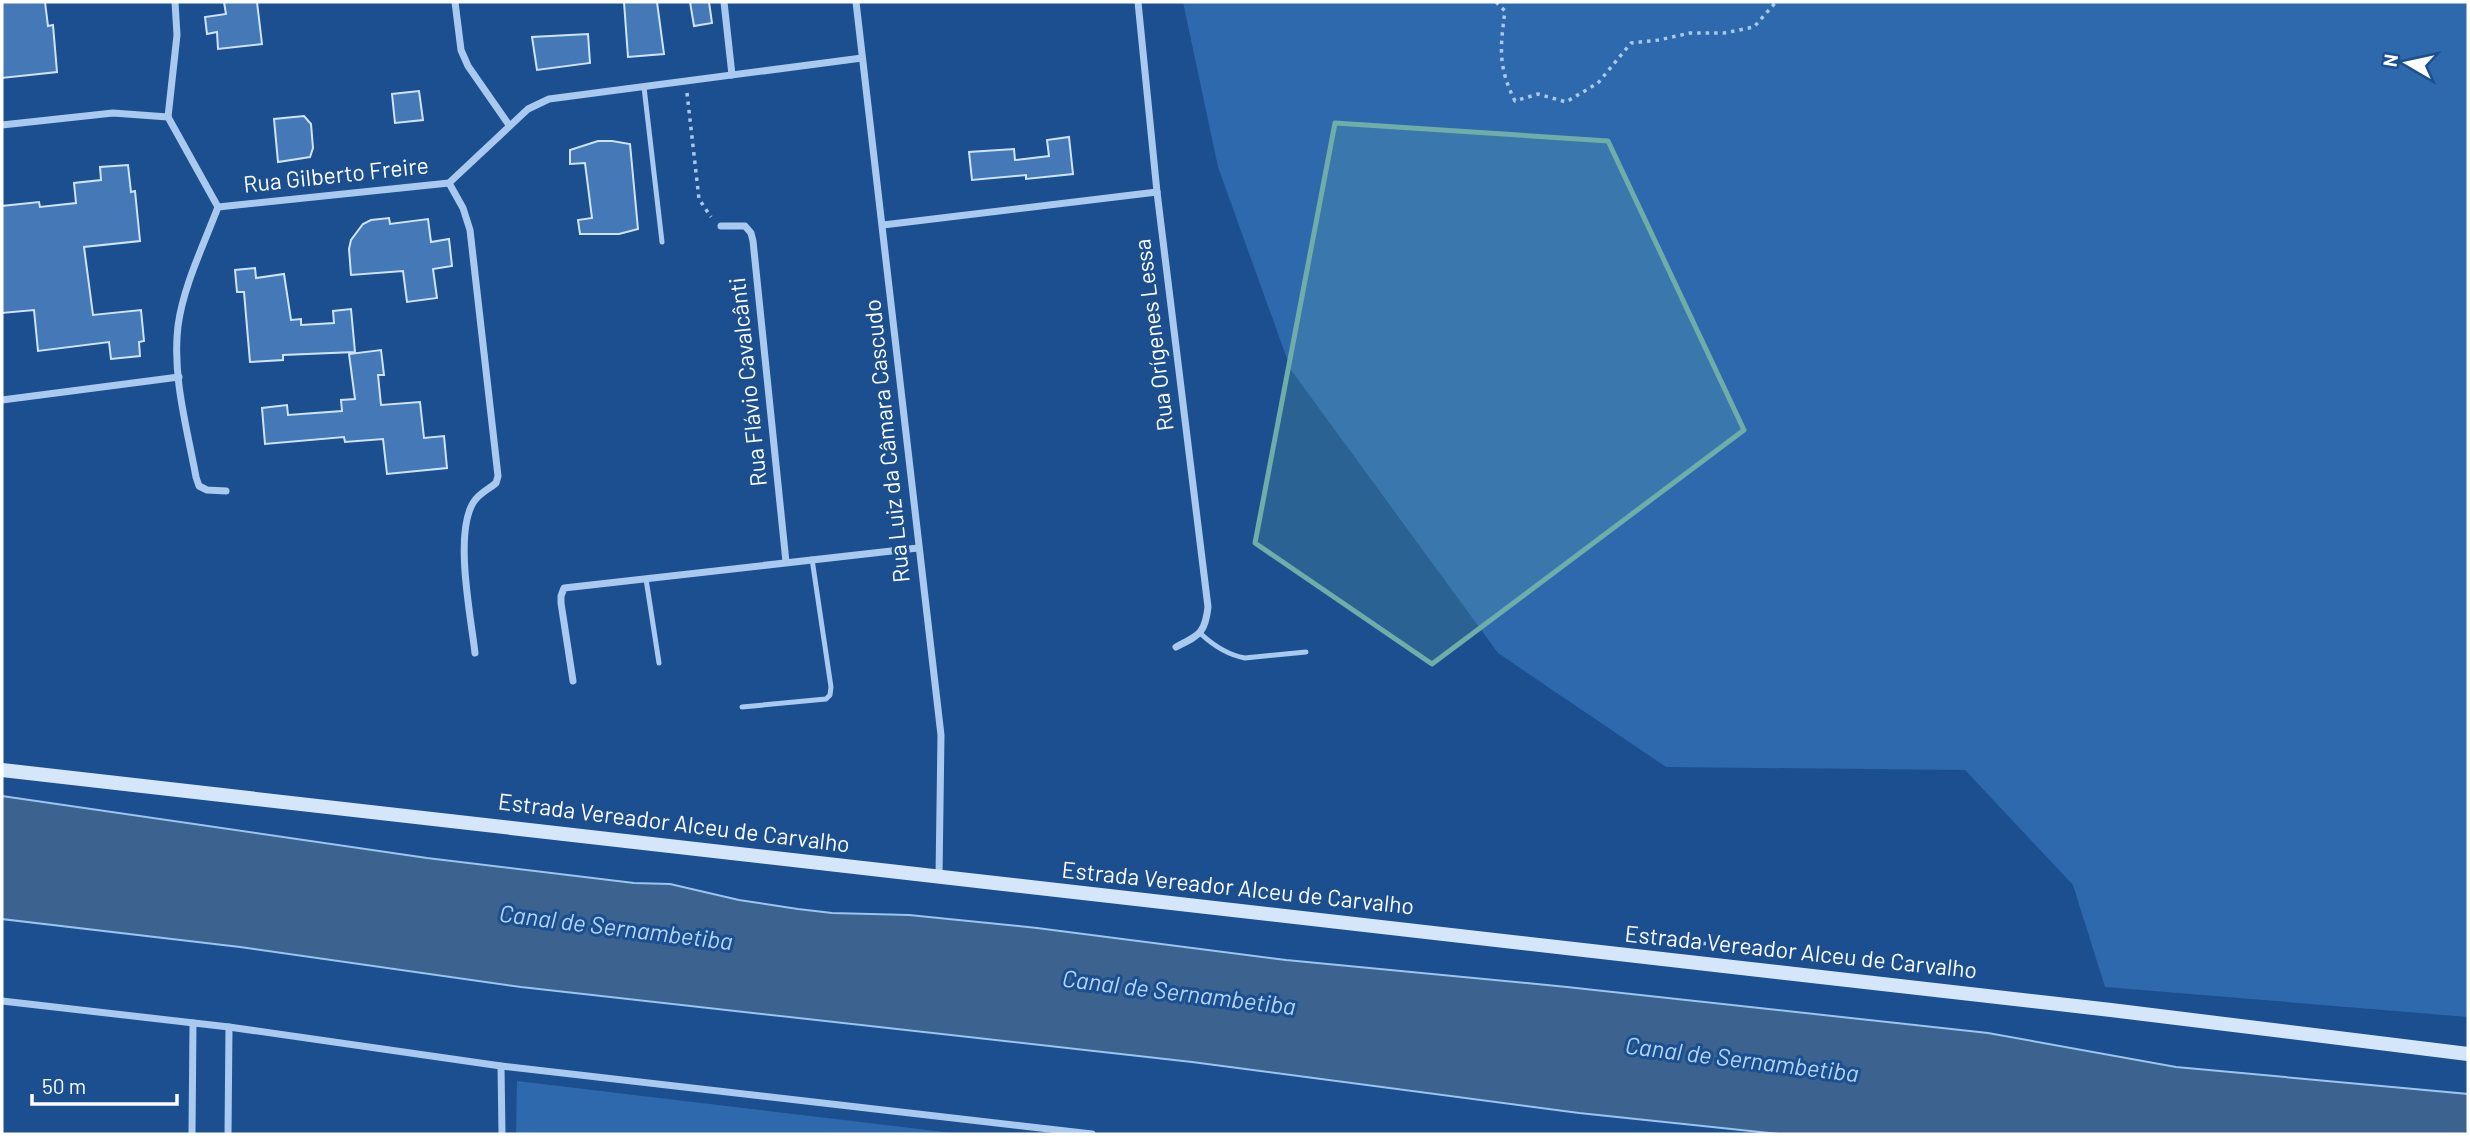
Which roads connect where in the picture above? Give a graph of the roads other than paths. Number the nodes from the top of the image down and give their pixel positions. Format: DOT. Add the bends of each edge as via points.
graph roads {
  1 [pos="175,2"];
  2 [pos="455,2"];
  3 [pos="724,2"];
  4 [pos="856,2"];
  5 [pos="1138,2"];
  6 [pos="862,58"];
  7 [pos="732,75"];
  8 [pos="644,87"];
  9 [pos="168,117"];
  10 [pos="2,125"];
  11 [pos="509,125"];
  12 [pos="449,183"];
  13 [pos="1157,192"];
  14 [pos="218,207"];
  15 [pos="883,225"];
  16 [pos="721,226"];
  17 [pos="662,242"];
  18 [pos="178,377"];
  19 [pos="2,400"];
  20 [pos="226,491"];
  21 [pos="918,548"];
  22 [pos="812,559"];
  23 [pos="786,562"];
  24 [pos="646,579"];
  25 [pos="1201,634"];
  26 [pos="1176,647"];
  27 [pos="1306,652"];
  28 [pos="475,653"];
  29 [pos="659,663"];
  30 [pos="573,681"];
  31 [pos="742,707"];
  32 [pos="2,769"];
  33 [pos="939,877"];
  34 [pos="2,1002"];
  35 [pos="193,1023"];
  36 [pos="229,1027"];
  37 [pos="2468,1054"];
  38 [pos="501,1066"];
  39 [pos="192,1134"];
  40 [pos="228,1134"];
  41 [pos="502,1134"];
  42 [pos="1092,1134"];
  1 -- 9 [label="street" via="177,35"];
  2 -- 11 [label="street" via="461,50 468,66"];
  3 -- 7 [label="street"];
  4 -- 6 [label="street, Rua Luiz da Câmara Cascudo"];
  5 -- 13 [label="street, Rua Orígenes Lessa"];
  6 -- 7 [label="street, Rua Gilberto Freire"];
  6 -- 15 [label="street, Rua Luiz da Câmara Cascudo"];
  7 -- 8 [label="street, Rua Gilberto Freire"];
  8 -- 11 [label="street, Rua Gilberto Freire" via="549,99"];
  8 -- 17 [label="lane"];
  9 -- 10 [label="street" via="113,113"];
  9 -- 14 [label="street, Rua Gilberto Freire"];
  11 -- 12 [label="street, Rua Gilberto Freire"];
  12 -- 14 [label="street, Rua Gilberto Freire"];
  12 -- 28 [label="street" via="470,230 496,463 496,482 471,506 466,530 464,567"];
  13 -- 15 [label="street"];
  13 -- 25 [label="street, Rua Orígenes Lessa" via="1208,607"];
  14 -- 18 [label="street" via="183,303 176,348"];
  15 -- 21 [label="street, Rua Luiz da Câmara Cascudo"];
  16 -- 23 [label="street, Rua Flávio Cavalcânti" via="744,226 753,241"];
  18 -- 19 [label="street"];
  18 -- 20 [label="street" via="199,486"];
  21 -- 22 [label="street"];
  21 -- 33 [label="street, Rua Luiz da Câmara Cascudo" via="941,735"];
  22 -- 23 [label="street"];
  22 -- 31 [label="lane" via="830,695"];
  23 -- 24 [label="street"];
  24 -- 29 [label="lane"];
  24 -- 30 [label="street" via="564,589 561,603"];
  25 -- 26 [label="street"];
  25 -- 27 [label="lane" via="1237,657"];
  32 -- 33 [label="street, Estrada Vereador Alceu de Carvalho"];
  33 -- 37 [label="street, Estrada Vereador Alceu de Carvalho"];
  34 -- 35 [label="street"];
  35 -- 36 [label="street"];
  35 -- 39 [label="street"];
  36 -- 38 [label="street"];
  36 -- 40 [label="street"];
  38 -- 41 [label="street"];
  38 -- 42 [label="street"];
}
